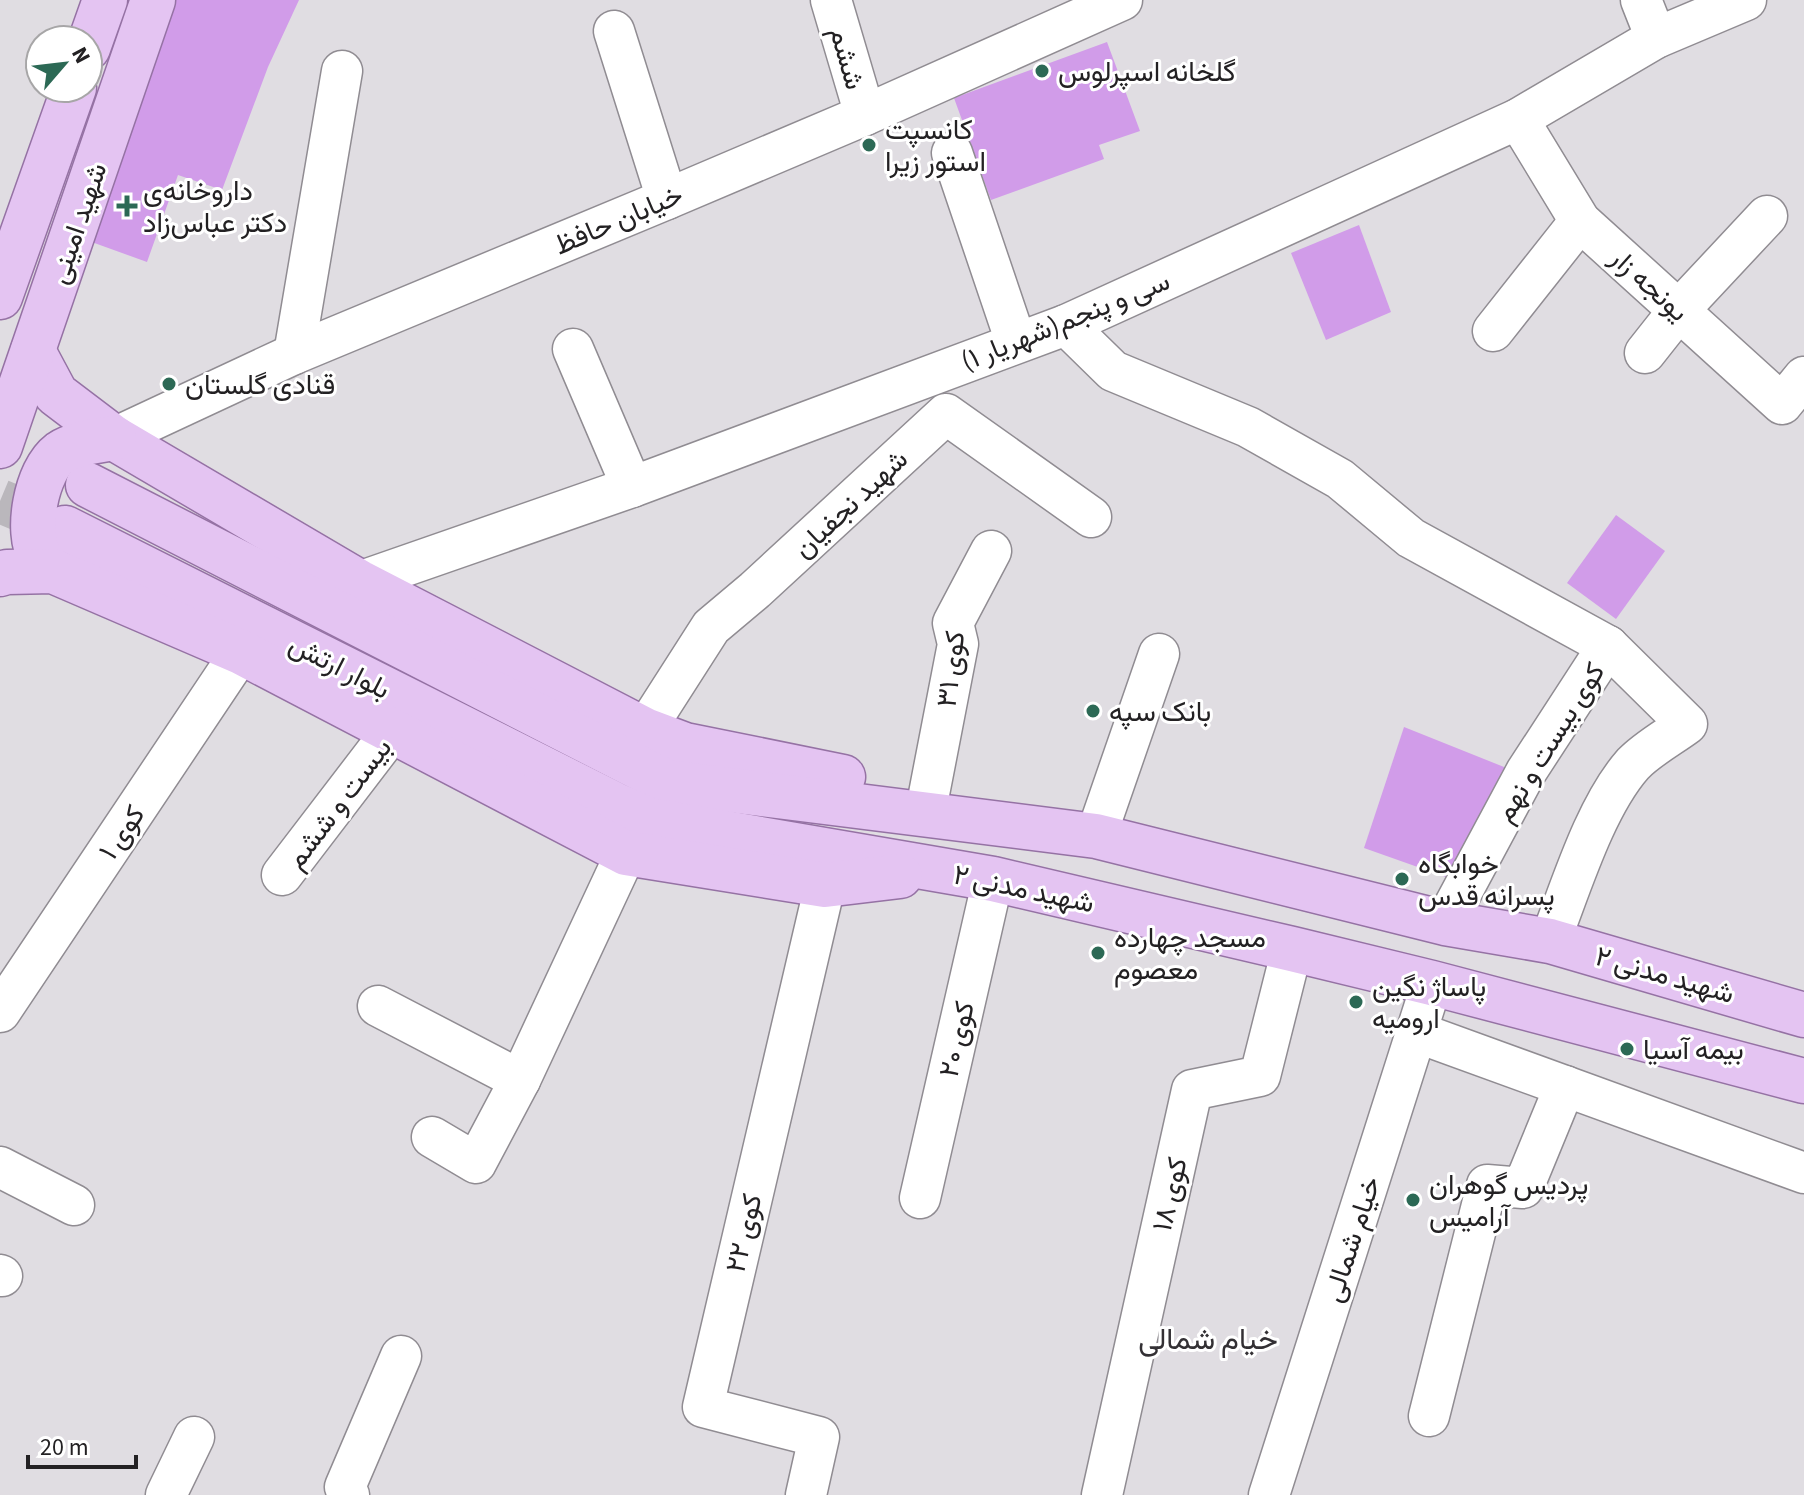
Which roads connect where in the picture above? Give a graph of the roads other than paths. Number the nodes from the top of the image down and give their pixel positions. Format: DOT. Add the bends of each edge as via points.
graph roads {
  1 [pos="105,0"];
  2 [pos="153,0"];
  3 [pos="831,0"];
  4 [pos="1122,0"];
  5 [pos="1641,0"];
  6 [pos="1746,0"];
  7 [pos="96,24"];
  8 [pos="614,31"];
  9 [pos="1656,38"];
  10 [pos="342,71"];
  11 [pos="68,104"];
  12 [pos="865,115"];
  13 [pos="1518,119"];
  14 [pos="952,153"];
  15 [pos="667,199"];
  16 [pos="1767,216"];
  17 [pos="1580,221"];
  18 [pos="0,297"];
  19 [pos="1679,310"];
  20 [pos="1066,325"];
  21 [pos="1493,331"];
  22 [pos="1016,342"];
  23 [pos="573,349"];
  24 [pos="33,351"];
  25 [pos="1645,353"];
  26 [pos="294,354"];
  27 [pos="1804,377"];
  28 [pos="114,438"];
  29 [pos="0,446"];
  30 [pos="88,485"];
  31 [pos="632,487"];
  32 [pos="1091,517"];
  33 [pos="65,528"];
  34 [pos="991,551"];
  35 [pos="53,571"];
  36 [pos="0,574"];
  37 [pos="359,582"];
  38 [pos="1608,646"];
  39 [pos="241,652"];
  40 [pos="1159,654"];
  41 [pos="393,730"];
  42 [pos="638,748"];
  43 [pos="614,804"];
  44 [pos="942,806"];
  45 [pos="1096,836"];
  46 [pos="626,853"];
  47 [pos="944,870"];
  48 [pos="282,875"];
  49 [pos="993,879"];
  50 [pos="825,885"];
  51 [pos="1445,923"];
  52 [pos="1550,941"];
  53 [pos="1292,949"];
  54 [pos="1432,983"];
  55 [pos="378,1006"];
  56 [pos="0,1012"];
  57 [pos="1804,1015"];
  58 [pos="1416,1032"];
  59 [pos="520,1080"];
  60 [pos="1804,1081"];
  61 [pos="1565,1086"];
  62 [pos="432,1137"];
  63 [pos="0,1167"];
  64 [pos="1804,1173"];
  65 [pos="920,1198"];
  66 [pos="74,1205"];
  67 [pos="401,1356"];
  68 [pos="1429,1416"];
  69 [pos="194,1437"];
  70 [pos="166,1495"];
  71 [pos="349,1495"];
  72 [pos="806,1495"];
  73 [pos="1102,1495"];
  74 [pos="1269,1495"];
  1 -- 7 [label="main road"];
  2 -- 24 [label="main road, شهید امینی"];
  3 -- 12 [label="street, ششم"];
  4 -- 12 [label="street, خیابان حافظ"];
  5 -- 9 [label="street"];
  6 -- 9 [label="street, سی و پنجم(شهریار ۱)"];
  8 -- 15 [label="street"];
  9 -- 13 [label="street, سی و پنجم(شهریار ۱)"];
  10 -- 26 [label="street"];
  11 -- 18 [label="main road, شهید امینی"];
  12 -- 15 [label="street, خیابان حافظ"];
  13 -- 17 [label="street, یونجه زار"];
  13 -- 20 [label="street, سی و پنجم(شهریار ۱)"];
  14 -- 22 [label="street"];
  15 -- 26 [label="street, خیابان حافظ"];
  16 -- 19 [label="street"];
  17 -- 19 [label="street, یونجه زار"];
  17 -- 21 [label="street"];
  19 -- 25 [label="street"];
  19 -- 27 [label="street, یونجه زار" via="1782,404"];
  20 -- 22 [label="street, سی و پنجم(شهریار ۱)"];
  20 -- 38 [label="street" via="1113,371 1248,427 1340,479 1411,538"];
  22 -- 31 [label="street, سی و پنجم(شهریار ۱)"];
  23 -- 31 [label="street"];
  24 -- 28 [label="main road" via="56,394"];
  24 -- 29 [label="main road, شهید امینی"];
  26 -- 28 [label="street, خیابان حافظ"];
  28 -- 35 [label="main road" via="81,444 49,463 38,487 33,536 40,557"];
  28 -- 37 [label="main road"];
  30 -- 42 [label="main road, بلوار ارتش"];
  31 -- 37 [label="street, سی و پنجم(شهریار ۱)"];
  32 -- 42 [label="street, شهید نجفیان" via="946,414 711,627"];
  33 -- 43 [label="main road, بلوار ارتش"];
  34 -- 44 [label="street, کوی ۳۱" via="953,623 958,644"];
  35 -- 36 [label="main road"];
  35 -- 39 [label="main road"];
  37 -- 42 [label="main road"];
  38 -- 51 [label="street, کوی بیست و نهم" via="1526,772"];
  38 -- 52 [label="street" via="1687,724 1635,762 1612,793"];
  39 -- 41 [label="main road"];
  39 -- 56 [label="street, کوی ۱"];
  40 -- 45 [label="street"];
  41 -- 46 [label="main road"];
  41 -- 48 [label="street, بیست و ششم"];
  42 -- 44 [label="main road, شهید مدنی ۲" via="667,782"];
  43 -- 47 [label="main road, شهید مدنی ۲" via="650,820"];
  44 -- 45 [label="main road, شهید مدنی ۲"];
  45 -- 51 [label="main road, شهید مدنی ۲"];
  46 -- 50 [label="main road"];
  46 -- 59 [label="street"];
  47 -- 49 [label="main road, شهید مدنی ۲"];
  47 -- 50 [label="main road"];
  49 -- 53 [label="main road, شهید مدنی ۲"];
  49 -- 65 [label="street, کوی ۲۰"];
  50 -- 72 [label="street, کوی ۲۲" via="703,1407 819,1437"];
  51 -- 52 [label="main road, شهید مدنی ۲"];
  52 -- 57 [label="main road, شهید مدنی ۲"];
  53 -- 54 [label="main road, شهید مدنی ۲"];
  53 -- 73 [label="street, کوی ۱۸" via="1260,1076 1192,1090"];
  54 -- 58 [label="street, خیام شمالی"];
  54 -- 60 [label="main road, شهید مدنی ۲"];
  55 -- 59 [label="street"];
  58 -- 61 [label="street"];
  58 -- 74 [label="street, خیام شمالی"];
  59 -- 62 [label="street" via="476,1163"];
  61 -- 64 [label="street"];
  61 -- 68 [label="street" via="1523,1188 1487,1185"];
  63 -- 66 [label="street"];
  67 -- 71 [label="street" via="345,1487"];
  69 -- 70 [label="street"];
}
